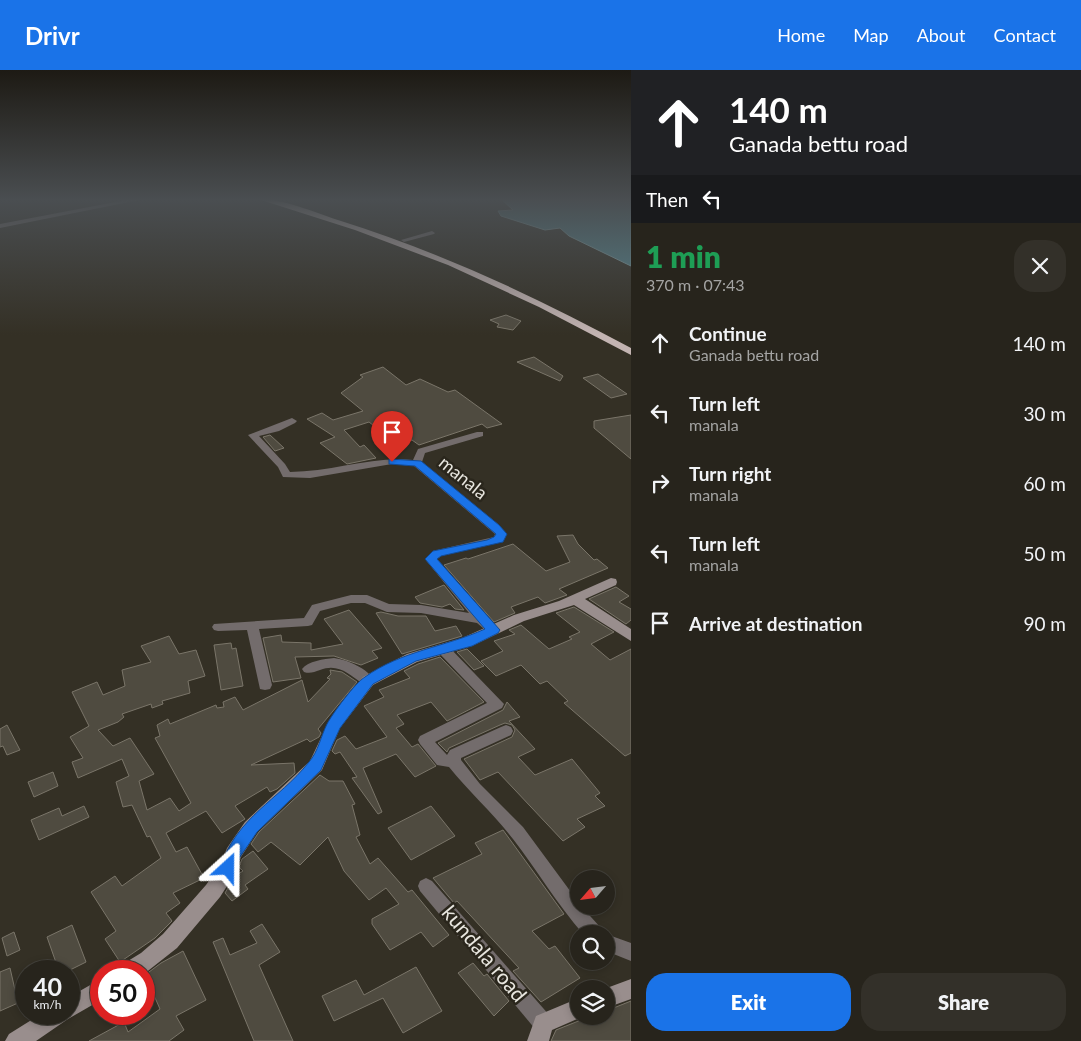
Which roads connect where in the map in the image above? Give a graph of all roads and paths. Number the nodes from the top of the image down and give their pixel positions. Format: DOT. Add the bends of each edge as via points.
graph roads {
  1 [pos="403,244"];
  2 [pos="416,244"];
  3 [pos="631,346"];
  4 [pos="631,352"];
  5 [pos="292,420"];
  6 [pos="480,434"];
  7 [pos="417,463"];
  8 [pos="611,582"];
  9 [pos="575,598"];
  10 [pos="481,619"];
  11 [pos="252,626"];
  12 [pos="218,627"];
  13 [pos="494,630"];
  14 [pos="631,636"];
  15 [pos="443,649"];
  16 [pos="308,669"];
  17 [pos="368,681"];
  18 [pos="265,685"];
  19 [pos="506,731"];
  20 [pos="453,761"];
  21 [pos="426,886"];
  22 [pos="587,925"];
  23 [pos="615,946"];
  24 [pos="631,952"];
  25 [pos="148,960"];
  26 [pos="631,989"];
  27 [pos="615,995"];
  28 [pos="570,1014"];
  29 [pos="42,1025"];
  30 [pos="540,1032"];
  31 [pos="16,1041"];
  1 -- 4 [label="highway" via="465,268 579,322"];
  2 -- 3 [label="highway" via="470,264"];
  5 -- 7 [label="street, manala" via="253,435 287,475 310,475 392,462"];
  6 -- 7 [label="street" via="421,451"];
  7 -- 10 [label="street, manala" via="501,534 494,541 437,553 431,559"];
  8 -- 9 [label="main road"];
  9 -- 13 [label="main road"];
  9 -- 14 [label="main road"];
  10 -- 11 [label="street" via="416,608 387,608 367,598 316,608 308,622"];
  10 -- 13 [label="street, manala"];
  11 -- 12 [label="street"];
  11 -- 18 [label="street"];
  13 -- 15 [label="main road"];
  15 -- 17 [label="main road" via="412,658"];
  15 -- 20 [label="street" via="497,704 425,740 442,762"];
  16 -- 17 [label="street" via="338,662"];
  17 -- 25 [label="main road" via="334,725 316,765 251,827 213,891 170,941"];
  19 -- 20 [label="street" via="455,754"];
  20 -- 22 [label="street" via="517,832"];
  21 -- 30 [label="street, kundala road"];
  23 -- 24 [label="street"];
  26 -- 27 [label="main road"];
  28 -- 30 [label="main road, kundala road"];
  29 -- 31 [label="main road"];
}
